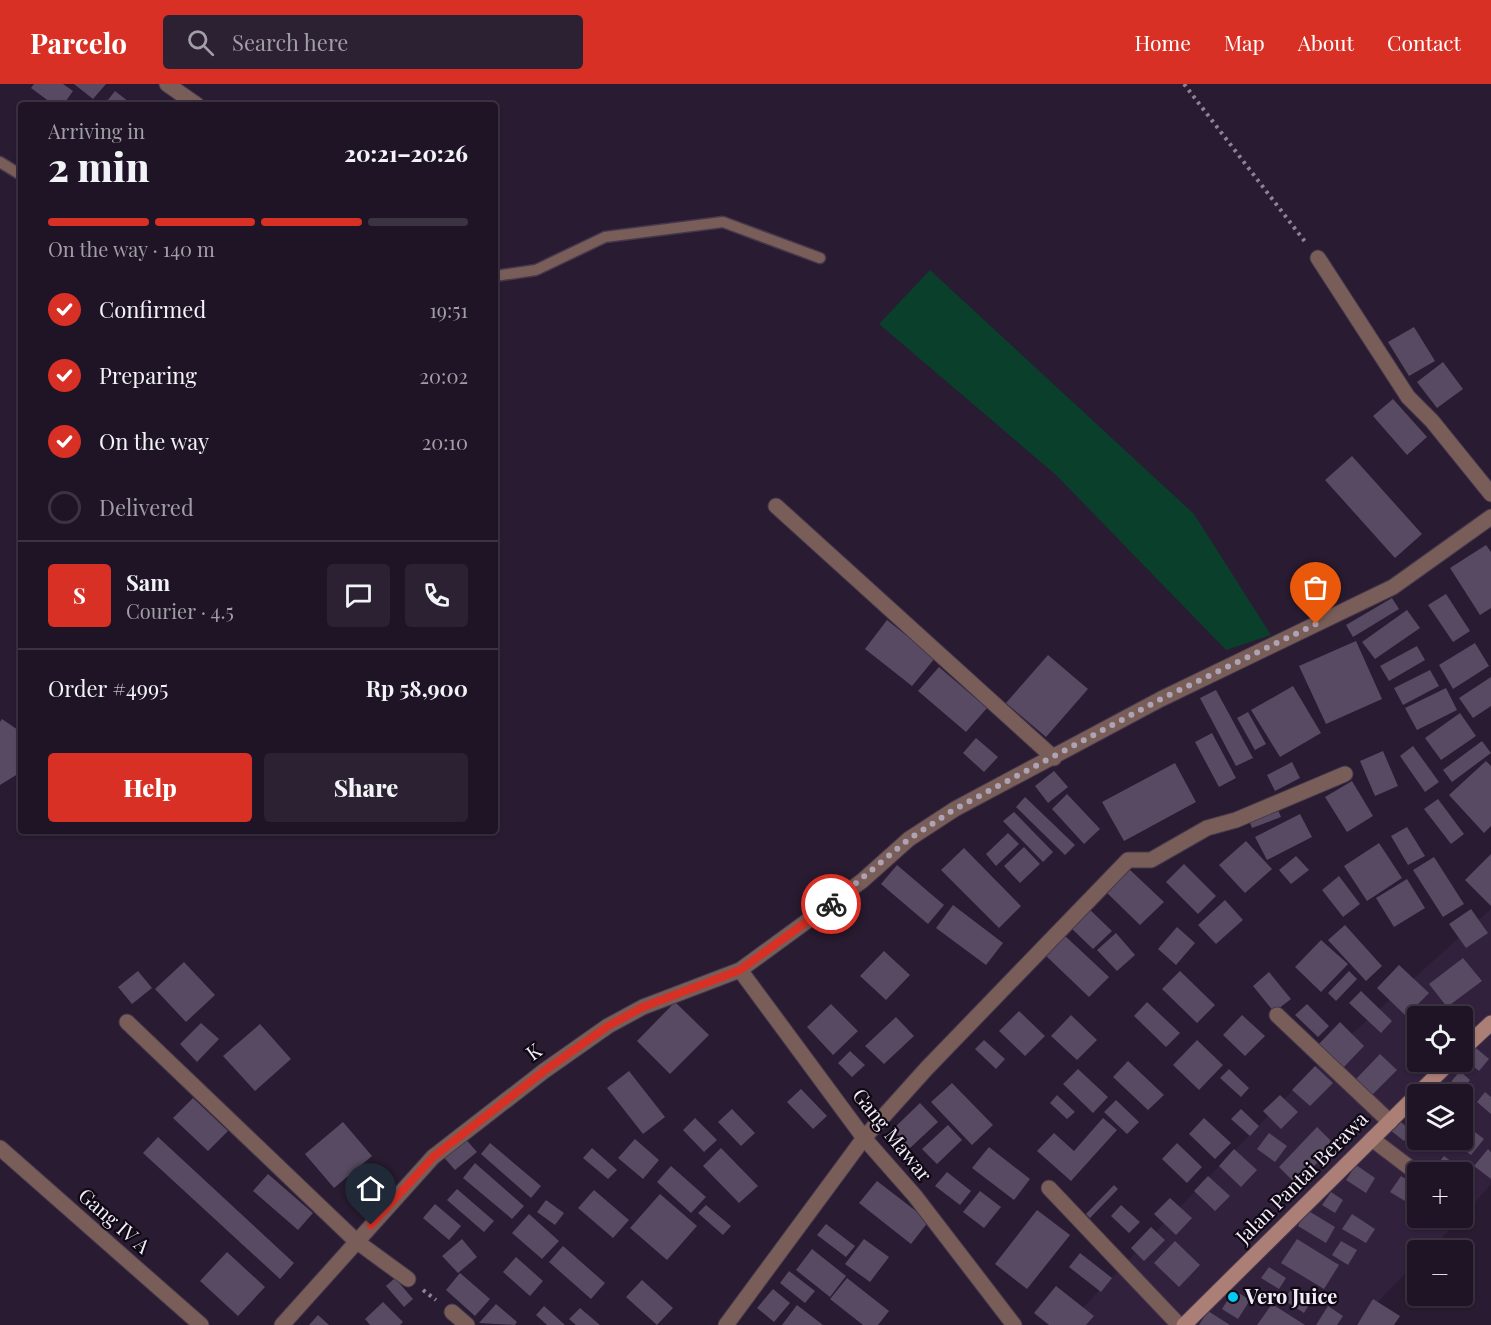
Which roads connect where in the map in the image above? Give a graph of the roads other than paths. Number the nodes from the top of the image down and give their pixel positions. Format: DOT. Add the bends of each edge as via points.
graph roads {
  1 [pos="167,84"];
  2 [pos="193,102"];
  3 [pos="0,162"];
  4 [pos="18,173"];
  5 [pos="820,258"];
  6 [pos="1318,258"];
  7 [pos="498,276"];
  8 [pos="1491,494"];
  9 [pos="776,506"];
  10 [pos="1491,517"];
  11 [pos="1054,758"];
  12 [pos="1345,774"];
  13 [pos="740,970"];
  14 [pos="1277,1015"];
  15 [pos="127,1022"];
  16 [pos="1491,1023"];
  17 [pos="1473,1040"];
  18 [pos="1440,1072"];
  19 [pos="1390,1122"];
  20 [pos="864,1138"];
  21 [pos="1372,1139"];
  22 [pos="0,1148"];
  23 [pos="1407,1166"];
  24 [pos="1049,1188"];
  25 [pos="356,1242"];
  26 [pos="408,1279"];
  27 [pos="452,1312"];
  28 [pos="201,1325"];
  29 [pos="282,1325"];
  30 [pos="466,1325"];
  31 [pos="726,1325"];
  32 [pos="1014,1325"];
  33 [pos="1181,1325"];
  1 -- 2 [label="street"];
  3 -- 4 [label="lane"];
  5 -- 7 [label="lane" via="723,222 605,237 536,270"];
  6 -- 8 [label="street" via="1408,397"];
  9 -- 11 [label="street"];
  10 -- 11 [label="street, K" via="1393,587 1161,699"];
  11 -- 13 [label="street, K" via="955,809 909,839 861,881"];
  12 -- 20 [label="street" via="1236,820 1207,828 1151,861 1128,860"];
  13 -- 20 [label="street, Gang Mawar"];
  13 -- 25 [label="street, K" via="643,1007 608,1026 544,1071 433,1157"];
  14 -- 19 [label="street"];
  15 -- 25 [label="street"];
  16 -- 17 [label="street"];
  18 -- 19 [label="street, Jalan Pantai Berawa"];
  19 -- 21 [label="street, Jalan Pantai Berawa"];
  20 -- 31 [label="street"];
  20 -- 32 [label="street, Gang Mawar" via="915,1196"];
  21 -- 23 [label="street"];
  21 -- 33 [label="street, Jalan Pantai Berawa"];
  22 -- 28 [label="street, Gang IV A"];
  24 -- 33 [label="street"];
  25 -- 26 [label="street"];
  25 -- 29 [label="street, K"];
  27 -- 30 [label="street"];
}
